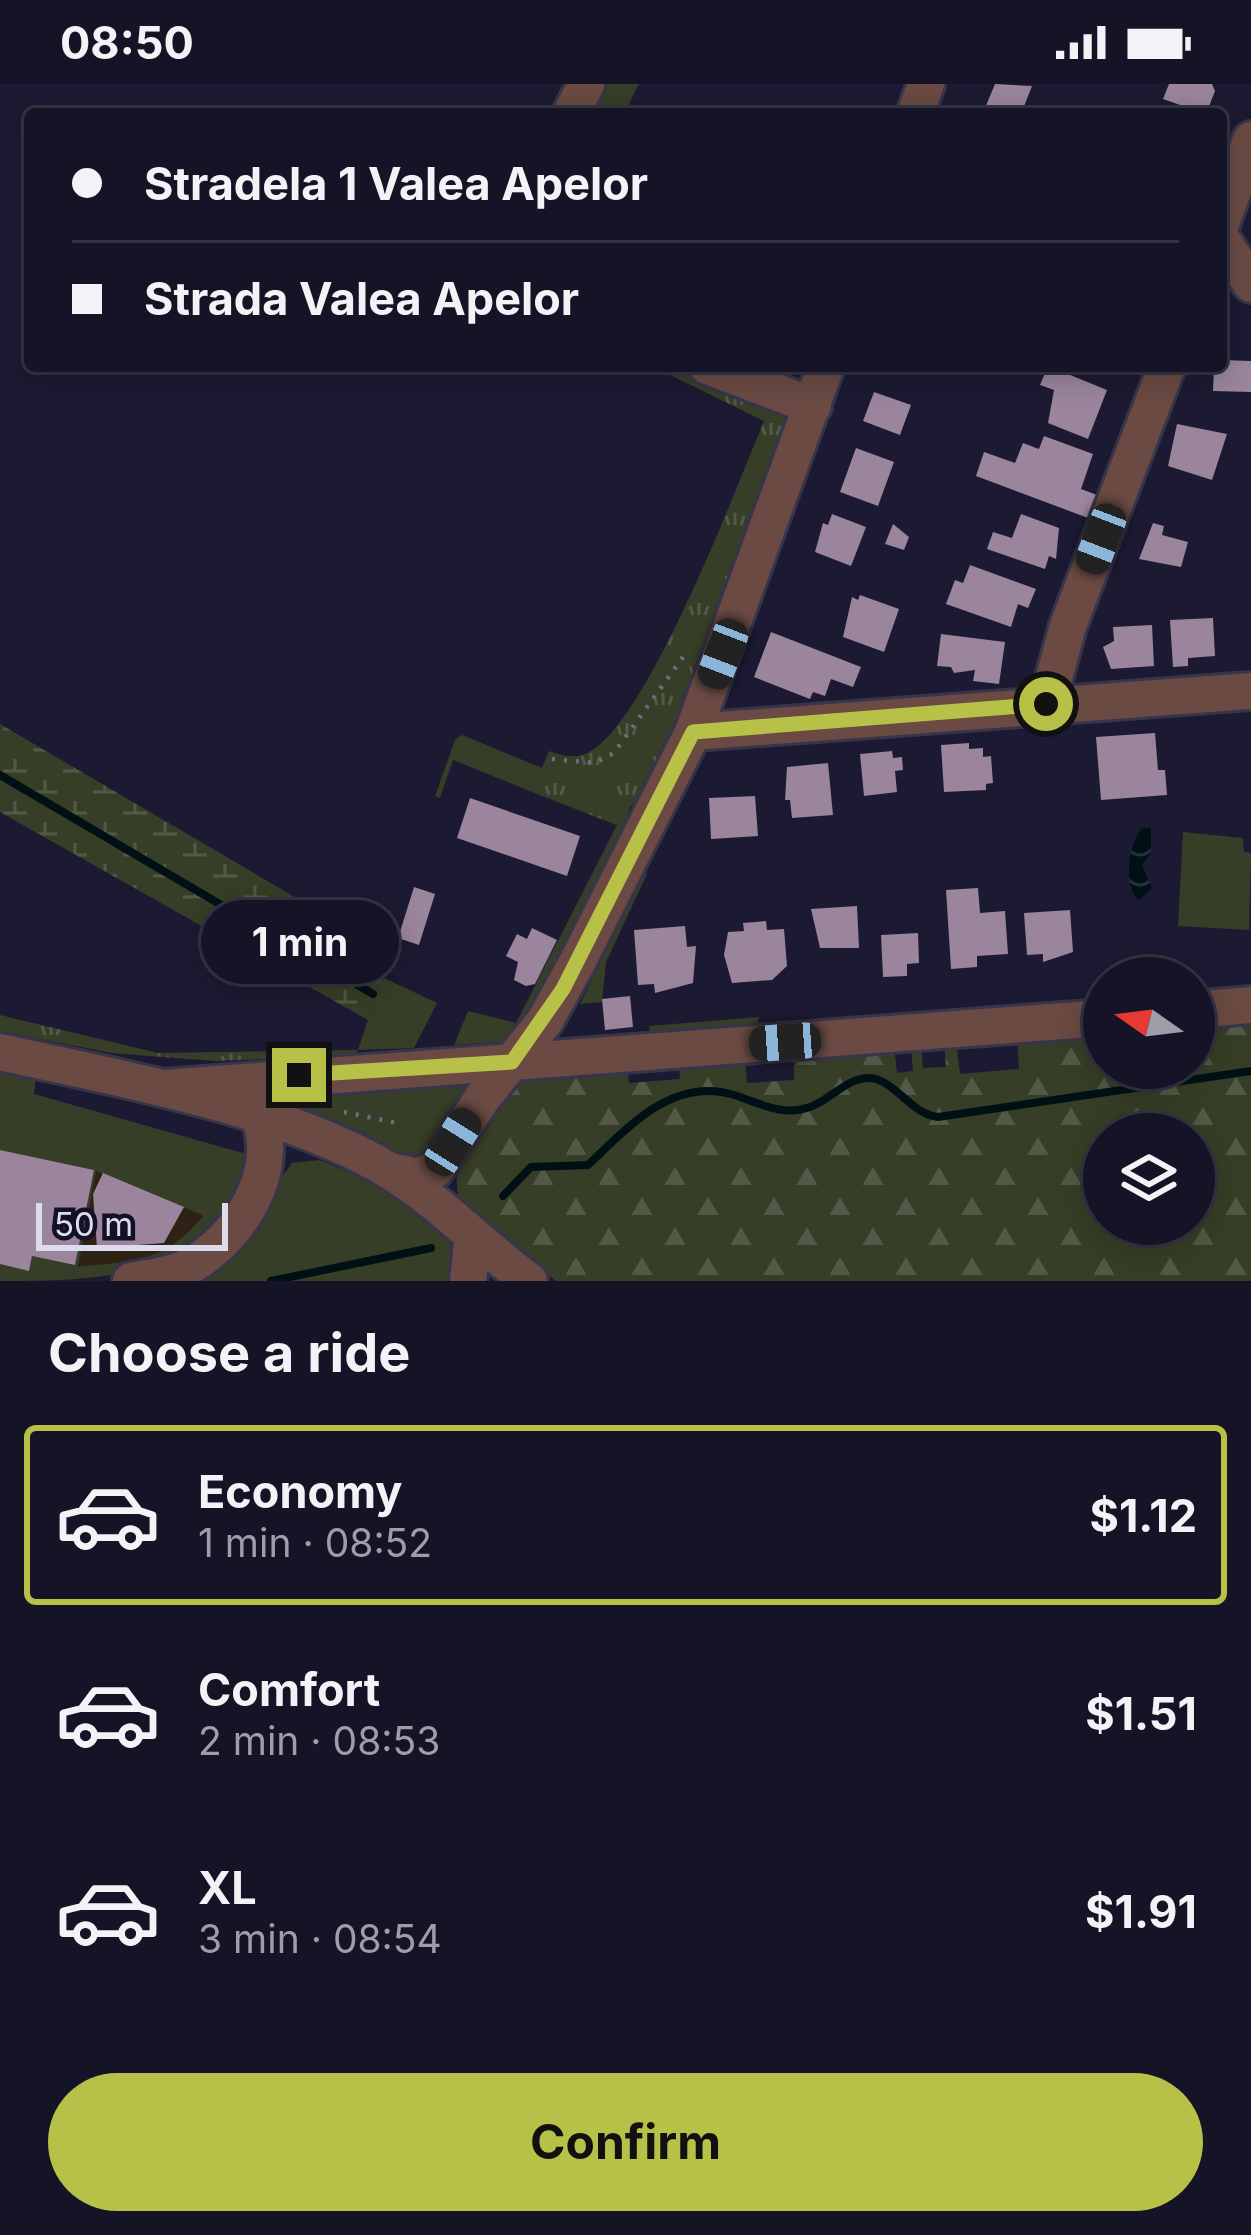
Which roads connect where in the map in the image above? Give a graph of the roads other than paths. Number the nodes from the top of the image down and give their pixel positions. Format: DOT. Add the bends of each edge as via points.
graph roads {
  1 [pos="1251,140"];
  2 [pos="1227,207"];
  3 [pos="1227,247"];
  4 [pos="1251,284"];
  5 [pos="722,372"];
  6 [pos="824,372"];
  7 [pos="1165,372"];
  8 [pos="813,406"];
  9 [pos="1251,691"];
  10 [pos="1046,704"];
  11 [pos="693,732"];
  12 [pos="1251,1005"];
  13 [pos="1215,1008"];
  14 [pos="1083,1020"];
  15 [pos="0,1052"];
  16 [pos="512,1062"];
  17 [pos="448,1065"];
  18 [pos="299,1075"];
  19 [pos="164,1088"];
  20 [pos="483,1097"];
  21 [pos="275,1124"];
  22 [pos="436,1169"];
  23 [pos="391,1171"];
  24 [pos="443,1208"];
  25 [pos="473,1235"];
  26 [pos="509,1275"];
  27 [pos="131,1281"];
  28 [pos="468,1281"];
  1 -- 2 [label="street"];
  3 -- 4 [label="street"];
  5 -- 8 [label="street"];
  6 -- 8 [label="street"];
  7 -- 10 [label="street"];
  8 -- 11 [label="street"];
  9 -- 10 [label="street"];
  10 -- 11 [label="street"];
  11 -- 16 [label="street" via="563,989"];
  12 -- 13 [label="street"];
  14 -- 16 [label="street"];
  15 -- 19 [label="street"];
  16 -- 17 [label="street"];
  16 -- 20 [label="street"];
  17 -- 18 [label="street"];
  17 -- 20 [label="street" via="480,1081"];
  18 -- 19 [label="street"];
  18 -- 21 [label="street" via="283,1088"];
  19 -- 21 [label="street"];
  20 -- 22 [label="street"];
  21 -- 23 [label="street"];
  21 -- 27 [label="street" via="265,1173 222,1239 194,1265"];
  22 -- 23 [label="street" via="418,1177"];
  22 -- 24 [label="street"];
  23 -- 24 [label="street"];
  24 -- 25 [label="street"];
  25 -- 26 [label="street"];
  25 -- 28 [label="street"];
}
